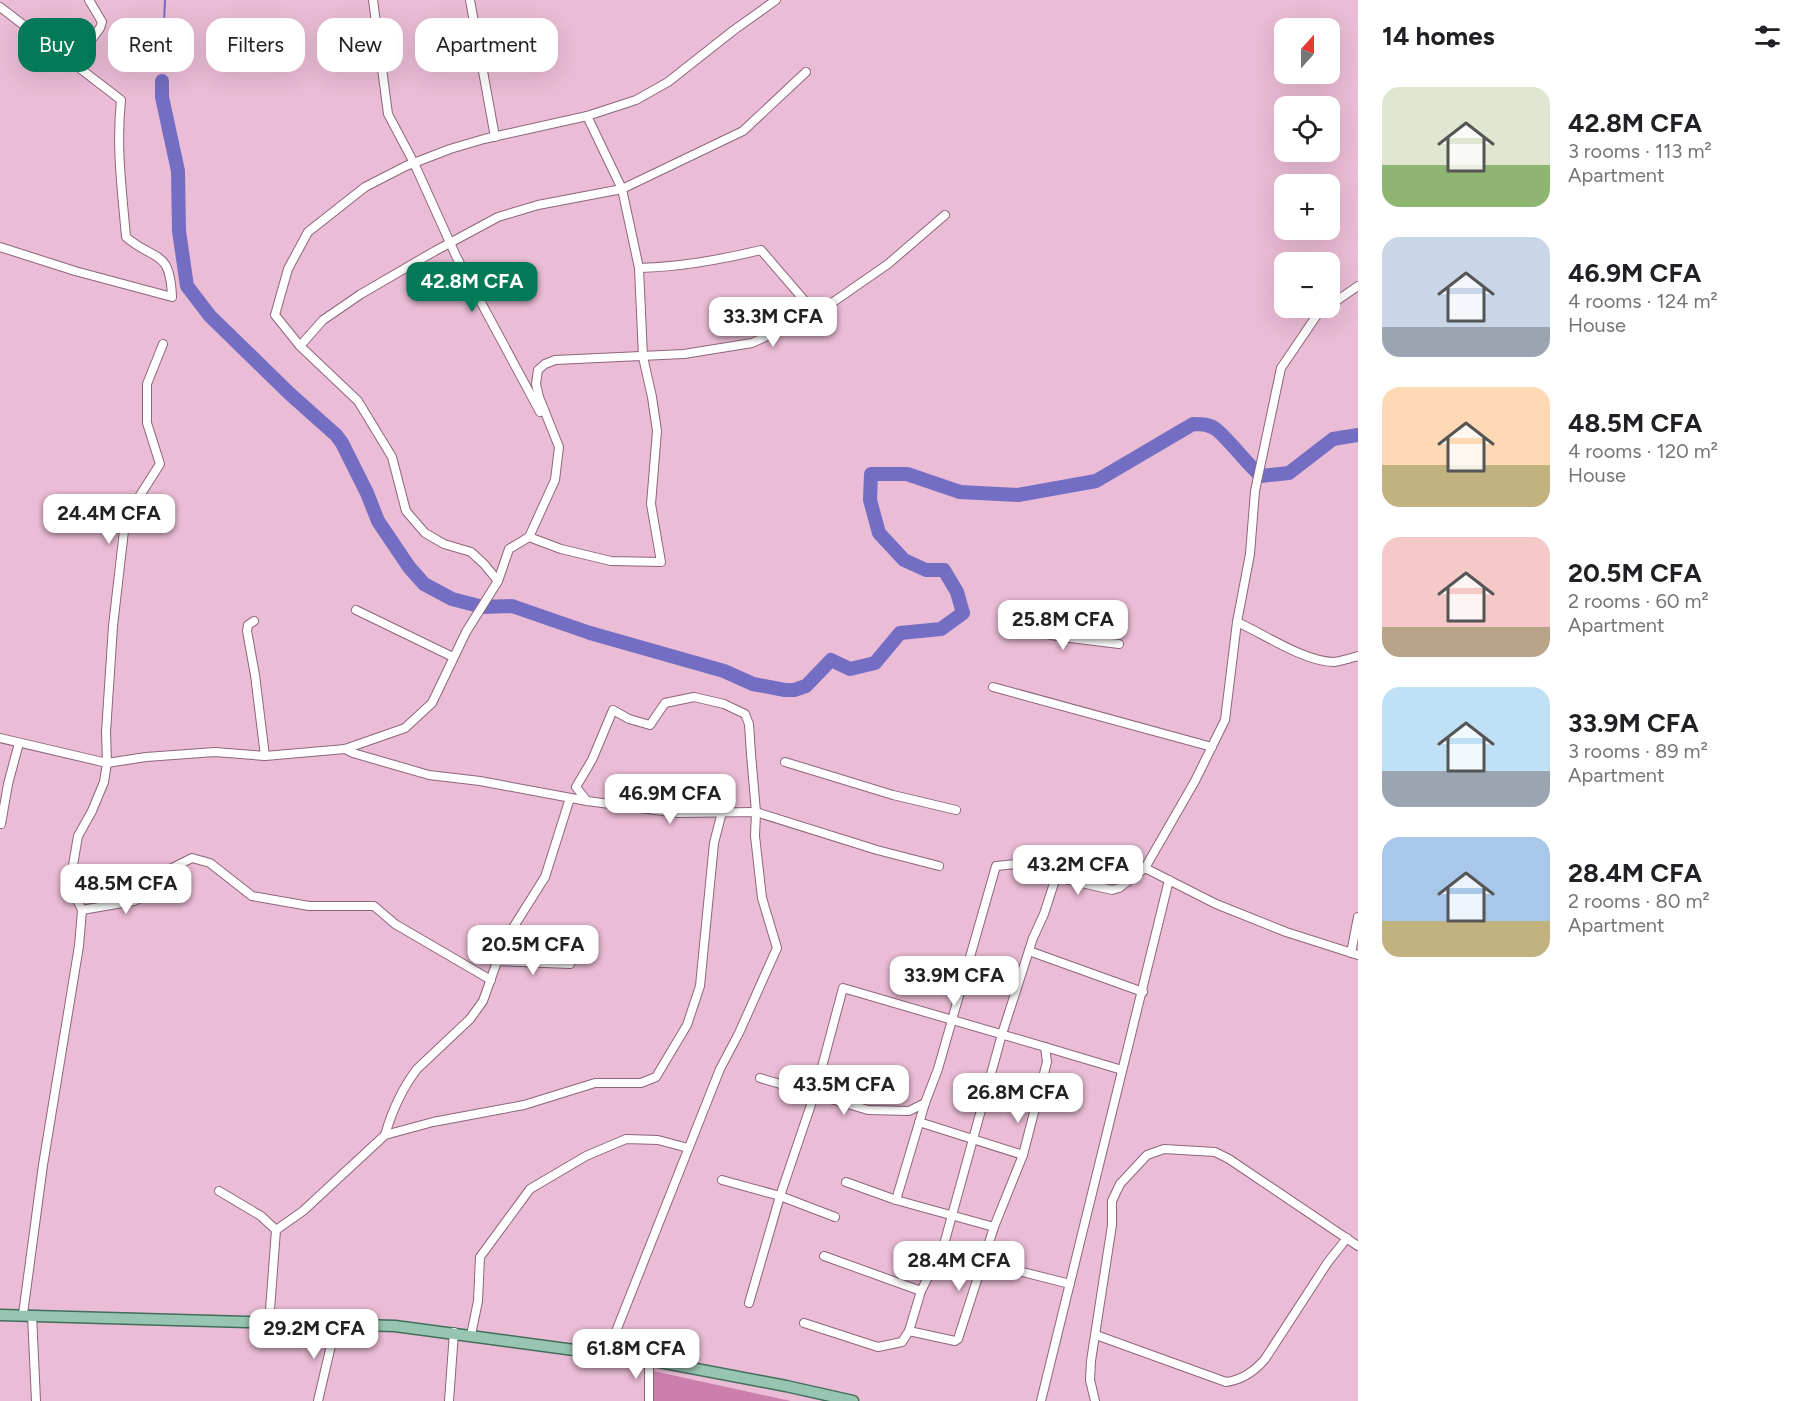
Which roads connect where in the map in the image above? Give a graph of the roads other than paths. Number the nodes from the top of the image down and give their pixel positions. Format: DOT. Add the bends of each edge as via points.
graph roads {
  1 [pos="89,0"];
  2 [pos="373,0"];
  3 [pos="470,0"];
  4 [pos="776,0"];
  5 [pos="0,7"];
  6 [pos="18,21"];
  7 [pos="96,33"];
  8 [pos="86,72"];
  9 [pos="806,72"];
  10 [pos="587,116"];
  11 [pos="495,137"];
  12 [pos="414,163"];
  13 [pos="622,189"];
  14 [pos="945,215"];
  15 [pos="450,243"];
  16 [pos="0,247"];
  17 [pos="639,267"];
  18 [pos="1358,286"];
  19 [pos="1340,299"];
  20 [pos="816,314"];
  21 [pos="1315,318"];
  22 [pos="163,344"];
  23 [pos="300,346"];
  24 [pos="643,357"];
  25 [pos="560,447"];
  26 [pos="529,537"];
  27 [pos="498,581"];
  28 [pos="356,610"];
  29 [pos="254,621"];
  30 [pos="1237,622"];
  31 [pos="1012,627"];
  32 [pos="1119,644"];
  33 [pos="1358,656"];
  34 [pos="453,657"];
  35 [pos="993,687"];
  36 [pos="0,738"];
  37 [pos="19,742"];
  38 [pos="1212,747"];
  39 [pos="345,749"];
  40 [pos="265,756"];
  41 [pos="785,762"];
  42 [pos="107,763"];
  43 [pos="570,798"];
  44 [pos="586,801"];
  45 [pos="956,810"];
  46 [pos="756,812"];
  47 [pos="722,813"];
  48 [pos="1,824"];
  49 [pos="939,866"];
  50 [pos="1145,868"];
  51 [pos="1056,878"];
  52 [pos="1169,880"];
  53 [pos="82,910"];
  54 [pos="1358,917"];
  55 [pos="1029,951"];
  56 [pos="1354,954"];
  57 [pos="497,961"];
  58 [pos="570,964"];
  59 [pos="491,980"];
  60 [pos="1143,992"];
  61 [pos="952,1020"];
  62 [pos="1002,1034"];
  63 [pos="1045,1047"];
  64 [pos="1122,1070"];
  65 [pos="760,1078"];
  66 [pos="814,1094"];
  67 [pos="925,1103"];
  68 [pos="919,1122"];
  69 [pos="385,1136"];
  70 [pos="973,1139"];
  71 [pos="688,1148"];
  72 [pos="1023,1155"];
  73 [pos="722,1180"];
  74 [pos="846,1182"];
  75 [pos="219,1191"];
  76 [pos="780,1196"];
  77 [pos="896,1200"];
  78 [pos="952,1215"];
  79 [pos="835,1217"];
  80 [pos="994,1227"];
  81 [pos="276,1230"];
  82 [pos="1347,1238"];
  83 [pos="1358,1246"];
  84 [pos="943,1248"];
  85 [pos="824,1256"];
  86 [pos="983,1262"];
  87 [pos="1070,1284"];
  88 [pos="921,1291"];
  89 [pos="749,1303"];
  90 [pos="28,1314"];
  91 [pos="0,1315"];
  92 [pos="269,1323"];
  93 [pos="804,1323"];
  94 [pos="336,1324"];
  95 [pos="909,1331"];
  96 [pos="454,1332"];
  97 [pos="471,1335"];
  98 [pos="1096,1335"];
  99 [pos="607,1354"];
  100 [pos="650,1360"];
  101 [pos="36,1401"];
  102 [pos="318,1401"];
  103 [pos="449,1401"];
  104 [pos="649,1401"];
  105 [pos="853,1401"];
  106 [pos="1041,1401"];
  107 [pos="1095,1401"];
  1 -- 7 [label="street" via="102,22"];
  2 -- 12 [label="street" via="388,114"];
  3 -- 11 [label="street"];
  4 -- 10 [label="street" via="668,82 636,100"];
  5 -- 6 [label="street"];
  8 -- 16 [label="street" via="121,99 118,158 126,237 166,264 172,297"];
  9 -- 13 [label="street" via="743,131"];
  10 -- 11 [label="street"];
  10 -- 13 [label="street"];
  11 -- 12 [label="street"];
  12 -- 15 [label="street"];
  12 -- 23 [label="street" via="365,187 308,232 288,269 275,315"];
  13 -- 15 [label="street" via="498,217"];
  13 -- 17 [label="street"];
  14 -- 20 [label="street" via="888,264"];
  15 -- 23 [label="street" via="323,320"];
  15 -- 25 [label="street"];
  17 -- 20 [label="street" via="709,262 761,250"];
  17 -- 24 [label="street"];
  18 -- 19 [label="street"];
  20 -- 24 [label="street" via="752,343"];
  21 -- 30 [label="street" via="1281,368 1255,491 1250,554"];
  22 -- 42 [label="street" via="147,384 147,423 160,464 125,522 113,626"];
  23 -- 27 [label="street" via="358,401 392,457 406,511 425,533 471,552"];
  24 -- 25 [label="street" via="555,360 538,370 539,397"];
  24 -- 26 [label="street" via="657,432 651,504 661,562 611,561"];
  25 -- 26 [label="street" via="555,480"];
  26 -- 27 [label="street" via="509,549"];
  27 -- 34 [label="street"];
  28 -- 34 [label="street"];
  29 -- 40 [label="street" via="247,631"];
  30 -- 33 [label="street" via="1313,658 1335,662"];
  30 -- 38 [label="street" via="1226,720"];
  31 -- 32 [label="street"];
  34 -- 39 [label="street" via="432,703 411,723"];
  35 -- 38 [label="street"];
  36 -- 37 [label="street"];
  37 -- 42 [label="street"];
  37 -- 48 [label="street"];
  38 -- 50 [label="street"];
  39 -- 40 [label="street"];
  39 -- 43 [label="street" via="429,775"];
  40 -- 42 [label="street" via="215,752"];
  41 -- 45 [label="street"];
  42 -- 53 [label="street" via="104,782 78,836 72,871 74,894"];
  43 -- 44 [label="street"];
  43 -- 57 [label="street" via="545,877 511,928"];
  44 -- 46 [label="street" via="576,787 613,710 650,724 665,703 694,697 745,714"];
  44 -- 47 [label="street" via="678,813"];
  46 -- 47 [label="street"];
  46 -- 49 [label="street"];
  46 -- 71 [label="street" via="762,898 777,948"];
  47 -- 69 [label="street" via="714,843 696,1004 656,1077 641,1083 595,1083 524,1105 433,1122"];
  50 -- 51 [label="street" via="1112,890"];
  50 -- 52 [label="street"];
  51 -- 55 [label="street"];
  51 -- 61 [label="street" via="1016,864 996,866"];
  52 -- 56 [label="street" via="1266,924"];
  52 -- 60 [label="street"];
  53 -- 59 [label="street" via="134,901 160,889 152,878 192,858 210,863 252,896 309,906 374,906 395,924"];
  53 -- 90 [label="street" via="43,1165"];
  54 -- 56 [label="street"];
  55 -- 60 [label="street"];
  55 -- 62 [label="street"];
  57 -- 58 [label="street"];
  57 -- 59 [label="street"];
  59 -- 69 [label="street" via="477,1012 410,1078 395,1103"];
  60 -- 64 [label="street"];
  61 -- 62 [label="street"];
  61 -- 66 [label="street" via="843,988"];
  61 -- 67 [label="street"];
  62 -- 63 [label="street"];
  62 -- 70 [label="street"];
  63 -- 64 [label="street"];
  63 -- 72 [label="street" via="1047,1062"];
  64 -- 87 [label="street"];
  65 -- 66 [label="street"];
  66 -- 67 [label="street" via="868,1110 909,1111"];
  66 -- 76 [label="street"];
  67 -- 68 [label="street"];
  68 -- 70 [label="street"];
  68 -- 77 [label="street"];
  69 -- 81 [label="street" via="303,1211"];
  70 -- 72 [label="street"];
  70 -- 78 [label="street"];
  71 -- 97 [label="street" via="658,1140 626,1139 586,1156 530,1189 480,1257"];
  71 -- 99 [label="street"];
  72 -- 80 [label="street"];
  73 -- 76 [label="street"];
  74 -- 77 [label="street"];
  75 -- 81 [label="street" via="261,1216"];
  76 -- 79 [label="street"];
  76 -- 89 [label="street"];
  77 -- 78 [label="street"];
  78 -- 80 [label="street"];
  78 -- 84 [label="street"];
  80 -- 86 [label="street"];
  81 -- 92 [label="street"];
  82 -- 83 [label="street"];
  82 -- 98 [label="street" via="1265,1359 1256,1370 1237,1381 1226,1382"];
  82 -- 98 [label="street" via="1215,1152 1164,1149 1147,1155 1120,1184 1112,1201"];
  84 -- 86 [label="street"];
  84 -- 88 [label="street"];
  85 -- 88 [label="street"];
  86 -- 87 [label="street"];
  86 -- 95 [label="street" via="958,1339"];
  87 -- 106 [label="street"];
  88 -- 95 [label="street"];
  90 -- 91 [label="main road"];
  90 -- 92 [label="main road"];
  90 -- 101 [label="street"];
  92 -- 94 [label="main road"];
  93 -- 95 [label="street" via="878,1347 902,1342"];
  94 -- 96 [label="main road"];
  94 -- 102 [label="street"];
  96 -- 97 [label="main road"];
  96 -- 103 [label="street"];
  97 -- 99 [label="main road"];
  98 -- 107 [label="street" via="1090,1380"];
  99 -- 100 [label="main road"];
  100 -- 104 [label="street"];
  100 -- 105 [label="main road"];
}
